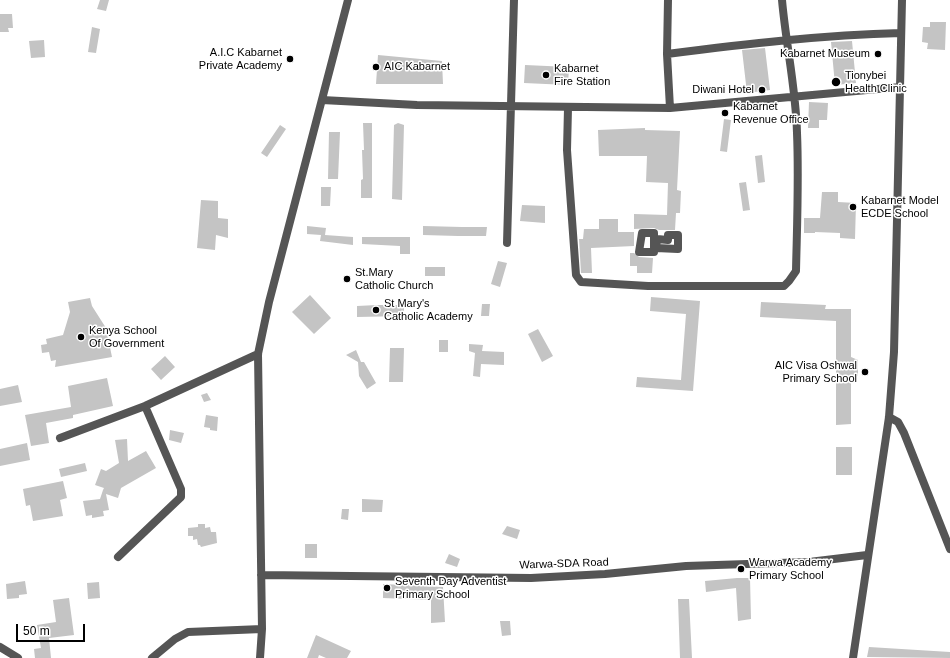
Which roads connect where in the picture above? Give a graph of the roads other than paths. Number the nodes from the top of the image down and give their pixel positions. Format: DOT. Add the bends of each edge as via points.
graph roads {
  1 [pos="348,0"];
  2 [pos="514,0"];
  3 [pos="668,0"];
  4 [pos="782,0"];
  5 [pos="902,0"];
  6 [pos="901,33"];
  7 [pos="785,39"];
  8 [pos="667,54"];
  9 [pos="900,87"];
  10 [pos="793,97"];
  11 [pos="322,100"];
  12 [pos="511,105"];
  13 [pos="568,108"];
  14 [pos="670,108"];
  15 [pos="507,243"];
  16 [pos="258,354"];
  17 [pos="145,406"];
  18 [pos="889,417"];
  19 [pos="60,438"];
  20 [pos="950,549"];
  21 [pos="867,555"];
  22 [pos="118,558"];
  23 [pos="261,575"];
  24 [pos="262,629"];
  25 [pos="0,647"];
  26 [pos="18,658"];
  27 [pos="152,658"];
  28 [pos="260,658"];
  29 [pos="853,658"];
  1 -- 11 [label="street"];
  2 -- 12 [label="street"];
  3 -- 8 [label="street"];
  4 -- 7 [label="street"];
  5 -- 6 [label="street"];
  6 -- 7 [label="street"];
  6 -- 9 [label="street"];
  7 -- 8 [label="street"];
  7 -- 10 [label="street"];
  8 -- 14 [label="street"];
  9 -- 10 [label="street"];
  9 -- 18 [label="street" via="894,352"];
  10 -- 13 [label="street" via="798,147 796,271 784,286 773,287 648,286 581,282 576,275 570,208"];
  10 -- 14 [label="street"];
  11 -- 12 [label="street" via="417,105"];
  11 -- 16 [label="street" via="269,302"];
  12 -- 13 [label="street"];
  12 -- 15 [label="street"];
  13 -- 14 [label="street"];
  16 -- 17 [label="street"];
  16 -- 23 [label="street"];
  17 -- 19 [label="street"];
  17 -- 22 [label="street" via="181,488 182,497"];
  18 -- 20 [label="street" via="898,422 904,433"];
  18 -- 21 [label="street"];
  21 -- 23 [label="street, Warwa-SDA Road" via="810,562 686,566 531,578"];
  21 -- 29 [label="street"];
  23 -- 24 [label="street"];
  24 -- 27 [label="street" via="188,632"];
  24 -- 28 [label="street"];
  25 -- 26 [label="street"];
}
